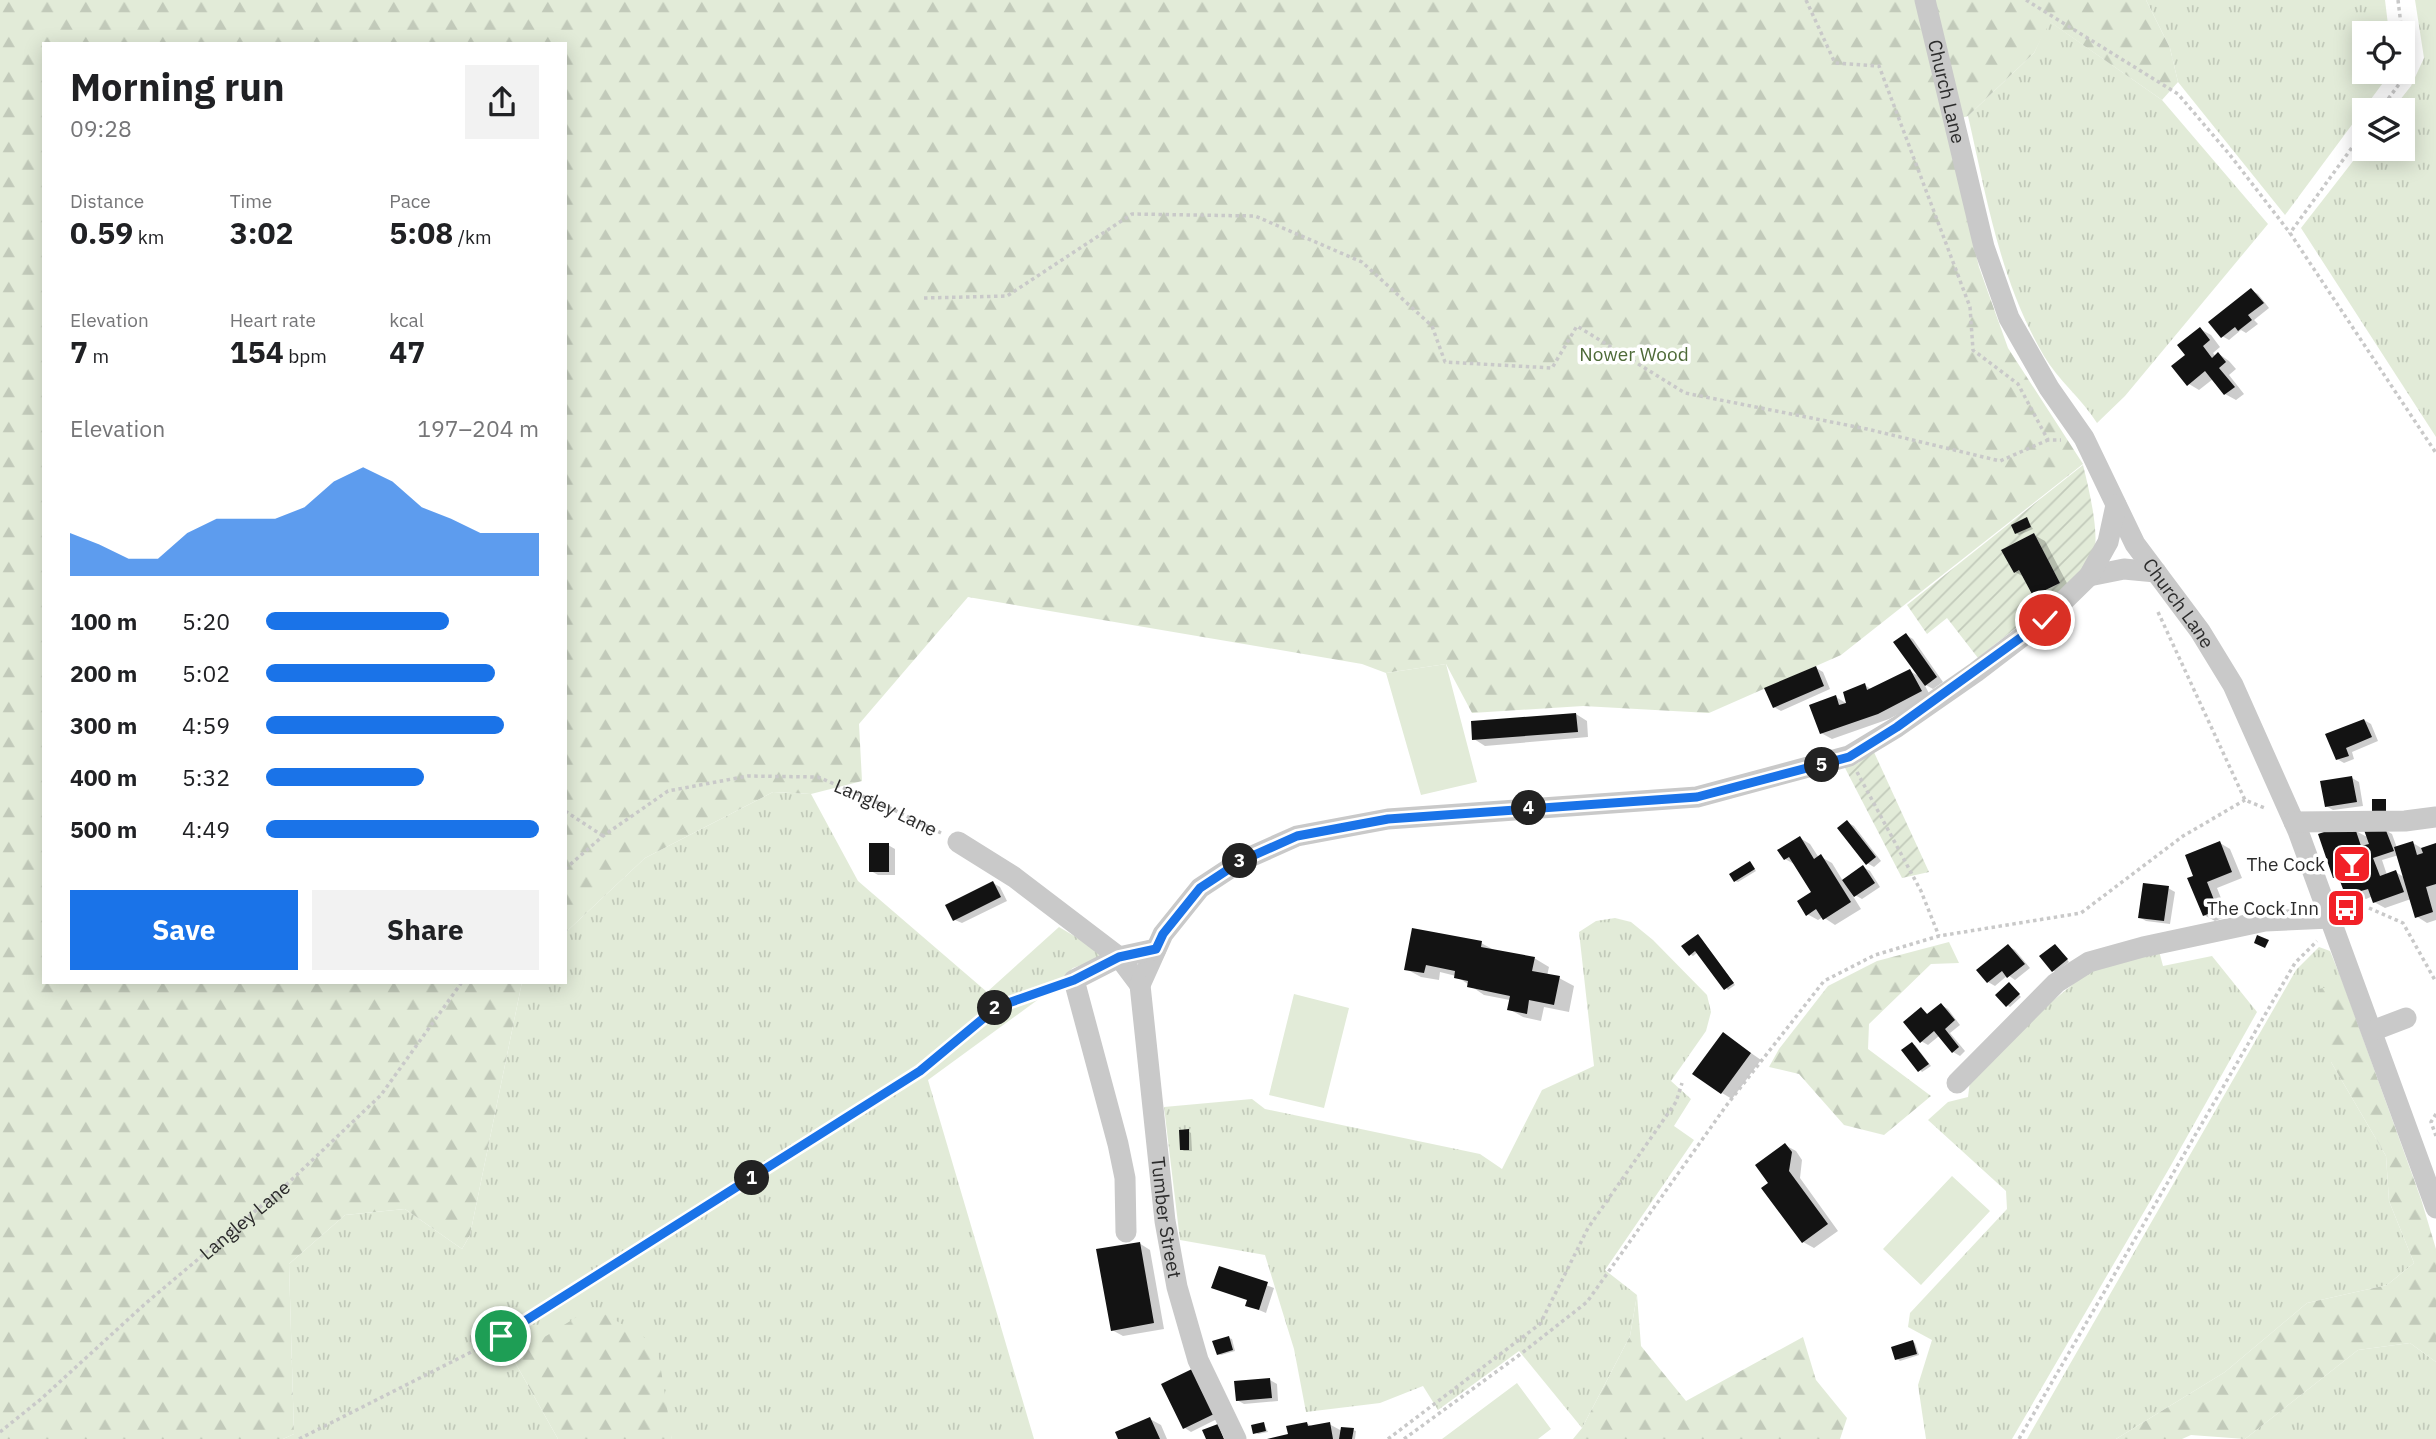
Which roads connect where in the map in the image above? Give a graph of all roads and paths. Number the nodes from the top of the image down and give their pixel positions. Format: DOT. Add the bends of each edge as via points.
graph roads {
  1 [pos="1806,0"];
  2 [pos="1925,0"];
  3 [pos="2026,0"];
  4 [pos="2398,0"];
  5 [pos="2401,21"];
  6 [pos="2352,148"];
  7 [pos="2290,233"];
  8 [pos="923,298"];
  9 [pos="2084,438"];
  10 [pos="2048,440"];
  11 [pos="2436,453"];
  12 [pos="2116,505"];
  13 [pos="2156,572"];
  14 [pos="2089,576"];
  15 [pos="2157,609"];
  16 [pos="1849,757"];
  17 [pos="567,812"];
  18 [pos="2436,817"];
  19 [pos="2294,822"];
  20 [pos="603,836"];
  21 [pos="958,842"];
  22 [pos="567,867"];
  23 [pos="2369,908"];
  24 [pos="2332,921"];
  25 [pos="1939,936"];
  26 [pos="1156,949"];
  27 [pos="1119,957"];
  28 [pos="1074,980"];
  29 [pos="2436,982"];
  30 [pos="461,984"];
  31 [pos="1140,985"];
  32 [pos="2406,1018"];
  33 [pos="2372,1031"];
  34 [pos="1682,1083"];
  35 [pos="1957,1083"];
  36 [pos="2436,1114"];
  37 [pos="2436,1136"];
  38 [pos="2429,1162"];
  39 [pos="2436,1208"];
  40 [pos="1125,1232"];
  41 [pos="0,1432"];
  42 [pos="299,1439"];
  43 [pos="1236,1439"];
  44 [pos="1388,1439"];
  45 [pos="1404,1439"];
  46 [pos="2019,1439"];
  1 -- 10 [label="path" via="1835,63 1879,66 1970,307 1973,350 2018,384"];
  2 -- 9 [label="street, Church Lane" via="1984,247 2009,318"];
  3 -- 7 [label="path" via="2178,94"];
  4 -- 5 [label="path"];
  6 -- 7 [label="path"];
  7 -- 11 [label="path"];
  8 -- 10 [label="path" via="1007,296 1132,214 1255,216 1362,262 1432,326 1445,362 1552,368 1577,326 1685,393 2000,461"];
  9 -- 10 [label="path"];
  9 -- 12 [label="street, Church Lane"];
  12 -- 13 [label="street, Church Lane" via="2135,544"];
  12 -- 14 [label="street" via="2108,542"];
  13 -- 14 [label="street" via="2124,569"];
  13 -- 19 [label="street, Church Lane" via="2200,631 2232,685"];
  14 -- 16 [label="street" via="2045,620"];
  15 -- 25 [label="path" via="2245,800 2183,836 2081,913"];
  16 -- 25 [label="path"];
  16 -- 26 [label="street" via="1697,797 1388,819 1297,836 1241,861 1200,888"];
  17 -- 20 [label="path"];
  18 -- 19 [label="street"];
  19 -- 24 [label="street, Church Lane"];
  20 -- 21 [label="path, Langley Lane" via="668,792 748,776 818,777"];
  20 -- 22 [label="path, Langley Lane"];
  21 -- 27 [label="street, Langley Lane" via="1014,877"];
  23 -- 29 [label="path" via="2403,923"];
  24 -- 33 [label="street, Church Lane"];
  24 -- 35 [label="street" via="2265,921 2089,962 2056,984"];
  24 -- 46 [label="path" via="2295,963"];
  25 -- 45 [label="path" via="1875,956 1824,981 1726,1106 1587,1302"];
  26 -- 27 [label="street"];
  26 -- 31 [label="street"];
  27 -- 28 [label="street"];
  27 -- 31 [label="street, Langley Lane"];
  28 -- 40 [label="street" via="1118,1143 1125,1178"];
  28 -- 42 [label="path" via="997,1007 920,1071 513,1329"];
  30 -- 41 [label="path, Langley Lane" via="381,1095 285,1186"];
  31 -- 43 [label="street, Tumber Street" via="1177,1287 1198,1360"];
  32 -- 33 [label="street"];
  33 -- 38 [label="street, Church Lane"];
  34 -- 44 [label="path" via="1676,1102 1588,1228 1540,1324"];
  36 -- 37 [label="path" via="2431,1122"];
  38 -- 39 [label="street, Church Lane"];
}
